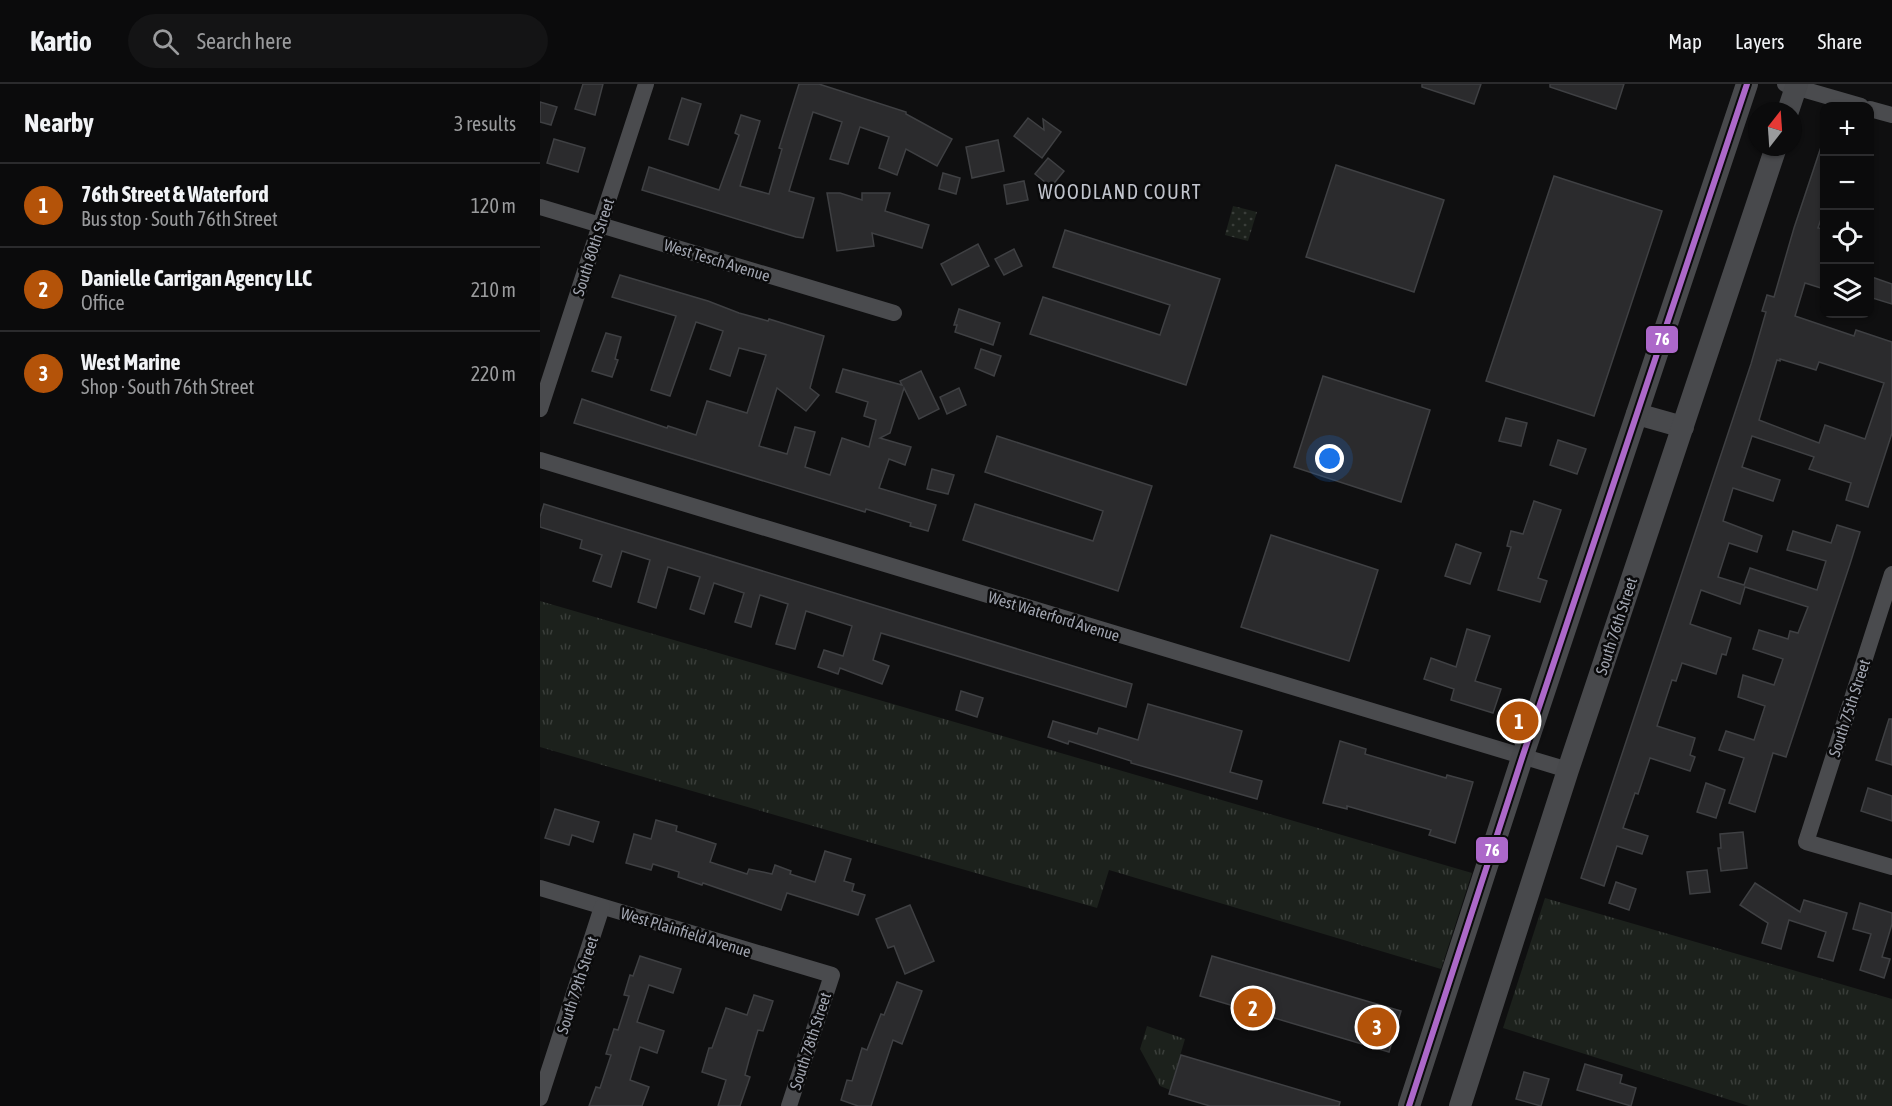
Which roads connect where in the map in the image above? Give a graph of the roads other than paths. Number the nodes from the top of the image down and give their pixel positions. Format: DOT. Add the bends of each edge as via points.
graph roads {
  1 [pos="646,84"];
  2 [pos="1747,84"];
  3 [pos="1793,85"];
  4 [pos="1790,102"];
  5 [pos="1848,102"];
  6 [pos="1874,110"];
  7 [pos="1892,115"];
  8 [pos="1773,156"];
  9 [pos="540,207"];
  10 [pos="601,225"];
  11 [pos="894,313"];
  12 [pos="540,409"];
  13 [pos="1637,414"];
  14 [pos="1683,427"];
  15 [pos="540,460"];
  16 [pos="1892,574"];
  17 [pos="1522,755"];
  18 [pos="1568,770"];
  19 [pos="1892,867"];
  20 [pos="540,888"];
  21 [pos="602,906"];
  22 [pos="832,975"];
  23 [pos="540,1098"];
  24 [pos="789,1106"];
  25 [pos="1409,1106"];
  26 [pos="1460,1106"];
  1 -- 10 [label="street, South 80th Street"];
  2 -- 13 [label="main road"];
  3 -- 4 [label="main road"];
  3 -- 5 [label="street"];
  6 -- 7 [label="street"];
  8 -- 14 [label="main road, South 76th Street"];
  9 -- 10 [label="street, West Tesch Avenue"];
  10 -- 11 [label="street, West Tesch Avenue"];
  10 -- 12 [label="street, South 80th Street"];
  13 -- 14 [label="main road"];
  13 -- 17 [label="main road"];
  14 -- 18 [label="main road, South 76th Street"];
  15 -- 17 [label="street, West Waterford Avenue"];
  16 -- 19 [label="street, South 75th Street" via="1806,842"];
  17 -- 18 [label="street, West Waterford Avenue"];
  17 -- 25 [label="main road"];
  18 -- 26 [label="main road, South 76th Street"];
  20 -- 21 [label="street, West Plainfield Avenue"];
  21 -- 22 [label="street, West Plainfield Avenue"];
  21 -- 23 [label="street, South 79th Street"];
  22 -- 24 [label="street, South 78th Street"];
}
